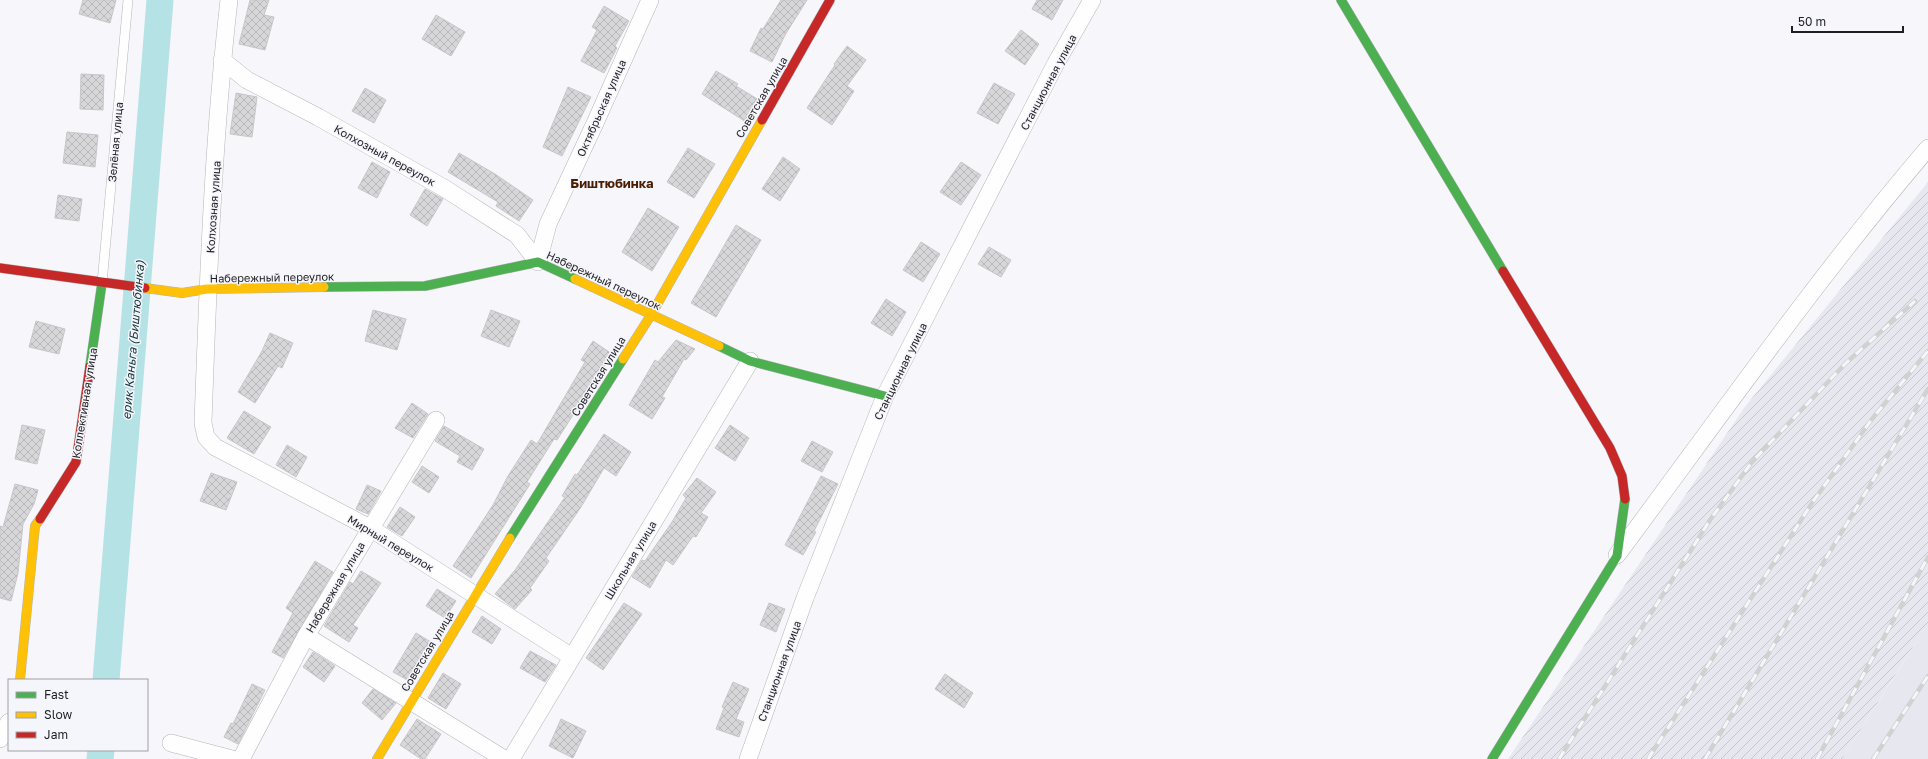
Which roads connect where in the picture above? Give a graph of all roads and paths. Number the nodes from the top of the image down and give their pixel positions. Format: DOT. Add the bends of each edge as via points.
graph roads {
  1 [pos="128,0"];
  2 [pos="229,0"];
  3 [pos="650,0"];
  4 [pos="830,0"];
  5 [pos="1092,0"];
  6 [pos="1341,0"];
  7 [pos="222,60"];
  8 [pos="1928,148"];
  9 [pos="538,262"];
  10 [pos="0,268"];
  11 [pos="102,283"];
  12 [pos="208,289"];
  13 [pos="651,315"];
  14 [pos="750,361"];
  15 [pos="885,396"];
  16 [pos="436,420"];
  17 [pos="206,438"];
  18 [pos="370,528"];
  19 [pos="1617,556"];
  20 [pos="475,594"];
  21 [pos="306,636"];
  22 [pos="572,657"];
  23 [pos="20,679"];
  24 [pos="410,702"];
  25 [pos="8,724"];
  26 [pos="0,739"];
  27 [pos="171,743"];
  28 [pos="232,759"];
  29 [pos="241,759"];
  30 [pos="376,759"];
  31 [pos="504,759"];
  32 [pos="511,759"];
  33 [pos="748,759"];
  34 [pos="1492,759"];
  1 -- 11 [label="lane, Зелёная улица"];
  2 -- 7 [label="street, Колхозная улица"];
  3 -- 9 [label="street, Октябрьская улица" via="548,224"];
  4 -- 13 [label="street, Советская улица"];
  5 -- 15 [label="street, Станционная улица" via="1056,63"];
  6 -- 19 [label="street" via="1610,448 1622,476 1625,493"];
  7 -- 9 [label="street, Колхозный переулок" via="247,80 444,188 517,235"];
  7 -- 12 [label="street, Колхозная улица"];
  8 -- 19 [label="street" via="1873,212"];
  9 -- 12 [label="street, Набережный переулок" via="425,286"];
  9 -- 13 [label="street, Набережный переулок"];
  10 -- 11 [label="street, Набережный переулок"];
  11 -- 12 [label="street, Набережный переулок" via="182,293"];
  11 -- 23 [label="street, Коллективная улица" via="76,462 35,526"];
  12 -- 17 [label="street, Колхозная улица" via="203,423"];
  13 -- 14 [label="street, Набережный переулок"];
  13 -- 20 [label="street, Советская улица"];
  14 -- 15 [label="street, Набережный переулок"];
  14 -- 22 [label="street, Школьная улица"];
  15 -- 33 [label="street, Станционная улица" via="805,598"];
  16 -- 18 [label="street, Набережная улица"];
  17 -- 18 [label="street, Мирный переулок" via="215,447"];
  18 -- 20 [label="street, Мирный переулок"];
  18 -- 21 [label="street, Набережная улица"];
  19 -- 34 [label="street"];
  20 -- 22 [label="street, Мирный переулок"];
  20 -- 24 [label="street, Советская улица"];
  21 -- 24 [label="street"];
  21 -- 29 [label="street, Набережная улица"];
  22 -- 32 [label="street, Школьная улица"];
  24 -- 30 [label="street, Советская улица"];
  24 -- 31 [label="street"];
  25 -- 26 [label="street"];
  27 -- 28 [label="street"];
}
